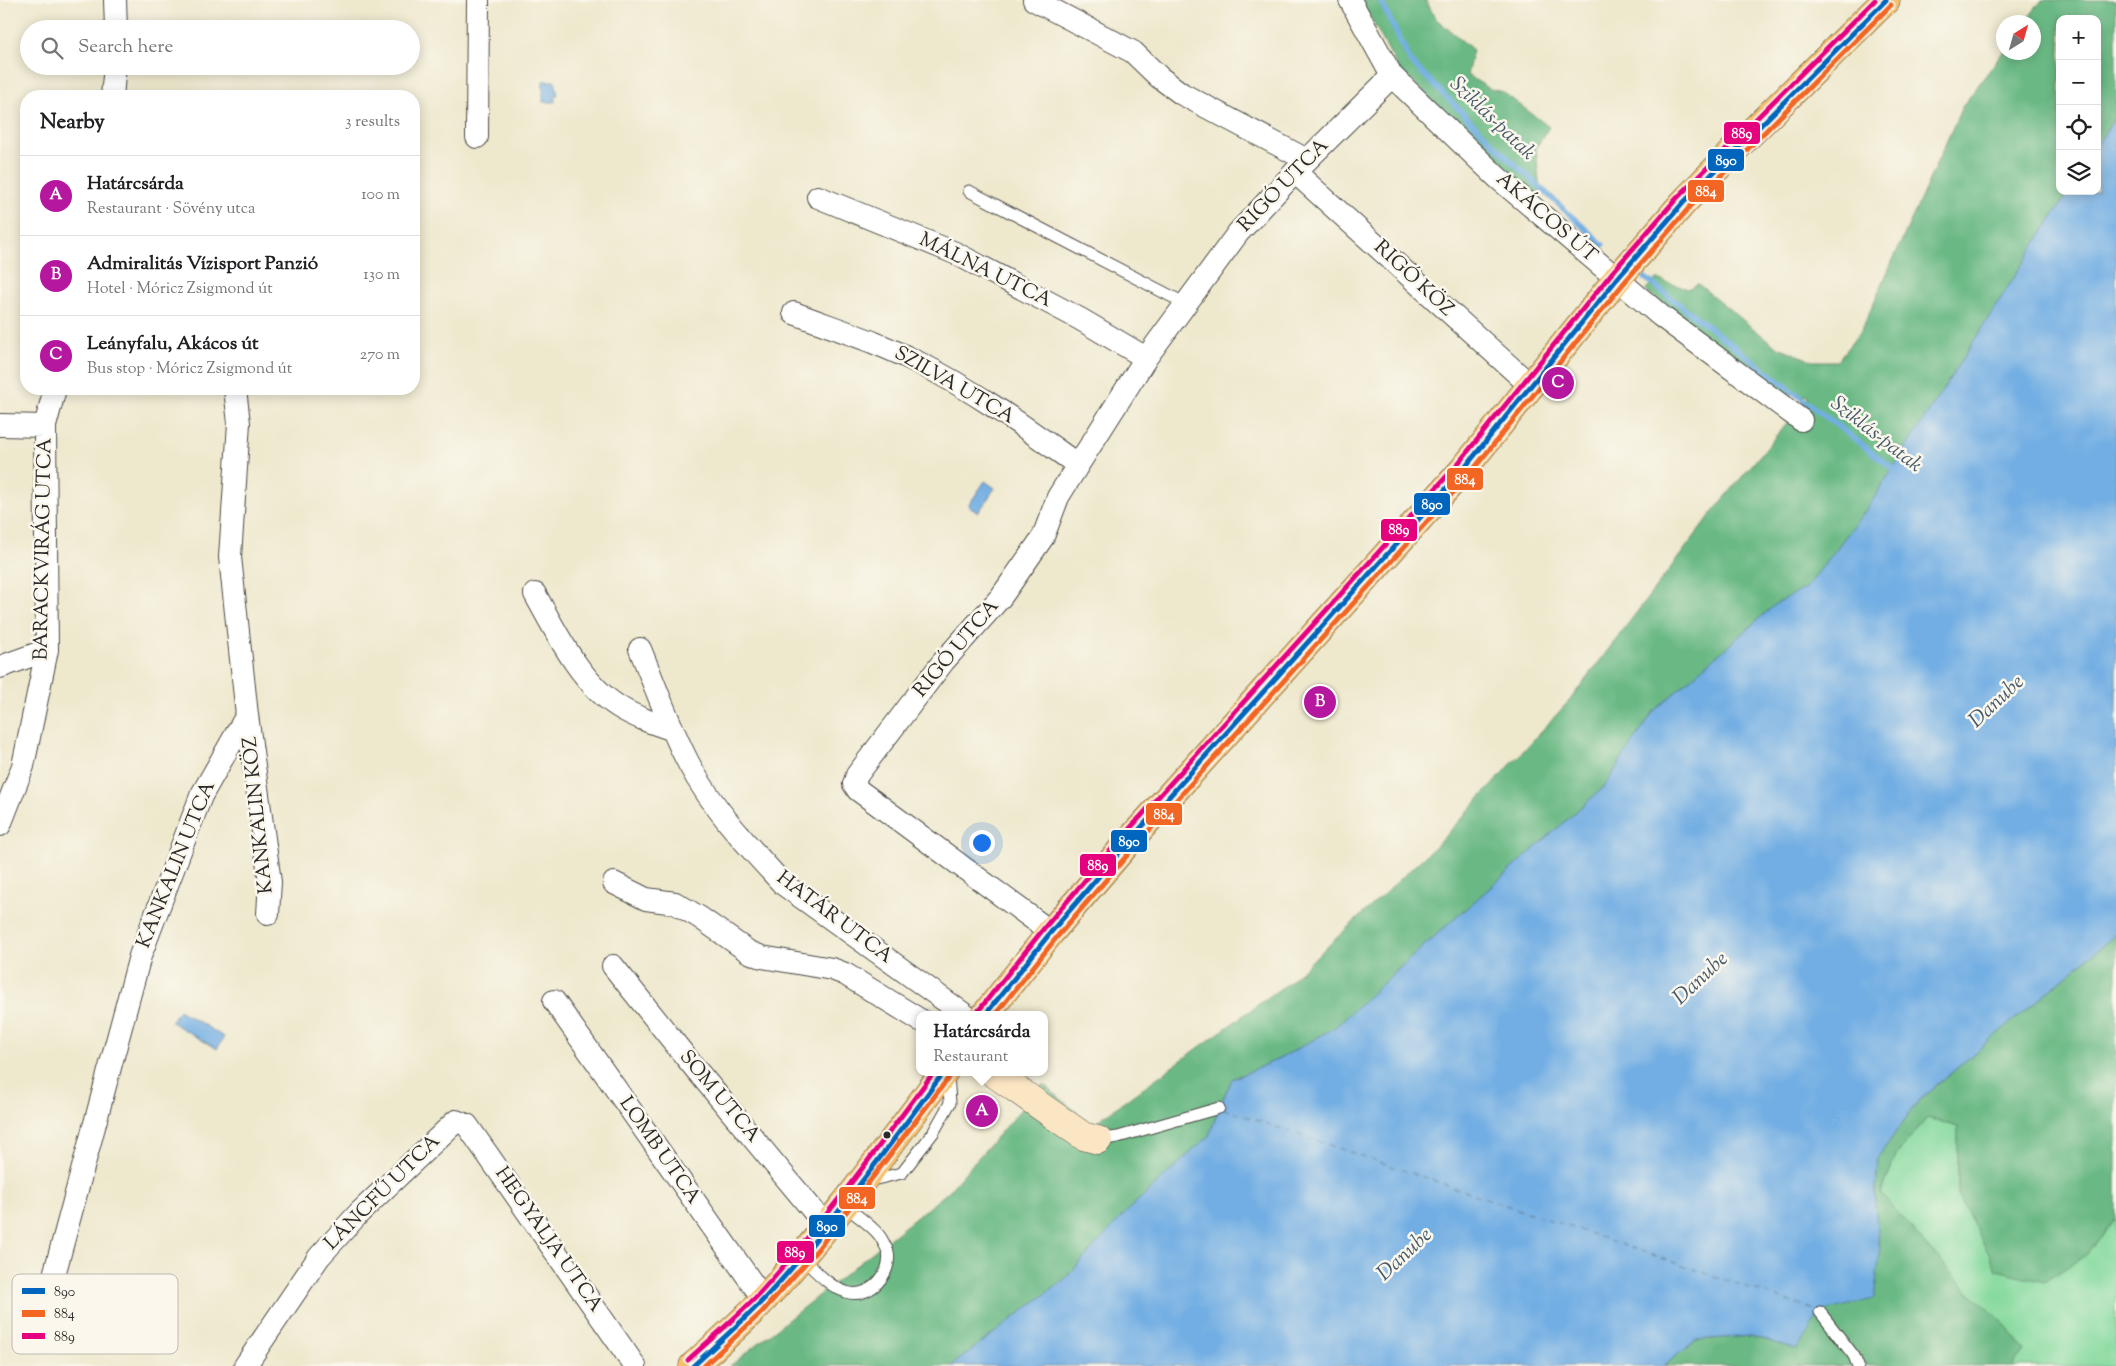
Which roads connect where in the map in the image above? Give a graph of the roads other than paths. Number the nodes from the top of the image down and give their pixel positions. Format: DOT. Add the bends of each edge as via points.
graph roads {
  1 [pos="116,0"];
  2 [pos="478,0"];
  3 [pos="1034,0"];
  4 [pos="1350,0"];
  5 [pos="1886,0"];
  6 [pos="116,20"];
  7 [pos="114,75"];
  8 [pos="1392,76"];
  9 [pos="113,90"];
  10 [pos="476,137"];
  11 [pos="1301,166"];
  12 [pos="969,191"];
  13 [pos="818,196"];
  14 [pos="1617,279"];
  15 [pos="1186,304"];
  16 [pos="794,313"];
  17 [pos="1146,358"];
  18 [pos="1531,386"];
  19 [pos="53,395"];
  20 [pos="236,395"];
  21 [pos="1801,420"];
  22 [pos="0,425"];
  23 [pos="45,426"];
  24 [pos="1078,465"];
  25 [pos="535,594"];
  26 [pos="640,649"];
  27 [pos="47,650"];
  28 [pos="0,667"];
  29 [pos="247,715"];
  30 [pos="671,729"];
  31 [pos="0,825"];
  32 [pos="614,883"];
  33 [pos="268,914"];
  34 [pos="1051,932"];
  35 [pos="613,966"];
  36 [pos="554,1001"];
  37 [pos="959,1011"];
  38 [pos="988,1011"];
  39 [pos="916,1018"];
  40 [pos="941,1076"];
  41 [pos="948,1076"];
  42 [pos="998,1076"];
  43 [pos="1219,1108"];
  44 [pos="456,1121"];
  45 [pos="1098,1140"];
  46 [pos="861,1182"];
  47 [pos="844,1205"];
  48 [pos="826,1226"];
  49 [pos="801,1257"];
  50 [pos="54,1274"];
  51 [pos="764,1300"];
  52 [pos="1820,1312"];
  53 [pos="245,1366"];
  54 [pos="635,1366"];
  55 [pos="693,1366"];
  56 [pos="1858,1366"];
  1 -- 6 [label="street"];
  2 -- 10 [label="street"];
  3 -- 11 [label="street, RIGÓ KÖZ" via="1133,52 1182,94"];
  4 -- 8 [label="street, AKÁCOS ÚT"];
  5 -- 14 [label="main road" via="1708,176"];
  7 -- 9 [label="street"];
  8 -- 11 [label="street, RIGÓ UTCA"];
  8 -- 14 [label="street, AKÁCOS ÚT" via="1498,178"];
  11 -- 15 [label="street, RIGÓ UTCA" via="1238,233"];
  11 -- 18 [label="street, RIGÓ KÖZ"];
  12 -- 15 [label="lane"];
  13 -- 17 [label="street, MÁLNA UTCA" via="955,253 1080,318"];
  14 -- 18 [label="main road"];
  14 -- 21 [label="street, AKÁCOS ÚT"];
  15 -- 17 [label="street, RIGÓ UTCA"];
  16 -- 24 [label="street, SZILVA UTCA" via="921,364 986,401"];
  17 -- 24 [label="street, RIGÓ UTCA"];
  18 -- 34 [label="main road" via="1462,471"];
  19 -- 23 [label="street, BARACKVIRÁG UTCA"];
  20 -- 29 [label="street" via="239,424 230,557"];
  22 -- 23 [label="street"];
  23 -- 27 [label="street, BARACKVIRÁG UTCA"];
  24 -- 34 [label="street, RIGÓ UTCA" via="1058,497 1043,537 1000,597 937,670 857,775 854,784"];
  25 -- 30 [label="street" via="574,659 602,694 618,707"];
  26 -- 30 [label="street, HATÁR UTCA"];
  27 -- 28 [label="street"];
  27 -- 31 [label="street, BARACKVIRÁG UTCA" via="23,766"];
  29 -- 33 [label="street, KANKALIN KÖZ" via="270,882"];
  29 -- 50 [label="street, KANKALIN UTCA" via="201,796 140,956"];
  30 -- 37 [label="street, HATÁR UTCA" via="714,802 740,837 783,884"];
  32 -- 39 [label="street" via="646,899 675,902 749,952 832,968"];
  34 -- 38 [label="main road"];
  35 -- 48 [label="street, SOM UTCA"];
  36 -- 51 [label="street, LOMB UTCA"];
  40 -- 46 [label="main road"];
  41 -- 46 [label="lane" via="950,1103 934,1132 902,1174"];
  42 -- 45 [label="street" via="1083,1136"];
  43 -- 45 [label="lane" via="1118,1138"];
  44 -- 53 [label="street, LÁNCFŰ UTCA" via="358,1213 319,1257"];
  44 -- 54 [label="street, HEGYALJA UTCA" via="467,1125"];
  46 -- 47 [label="main road"];
  47 -- 48 [label="main road"];
  47 -- 49 [label="lane" via="880,1236 888,1252 888,1266 877,1285 861,1294 846,1292 825,1279"];
  48 -- 49 [label="main road"];
  49 -- 51 [label="main road"];
  51 -- 55 [label="main road"];
  52 -- 56 [label="lane"];
}
